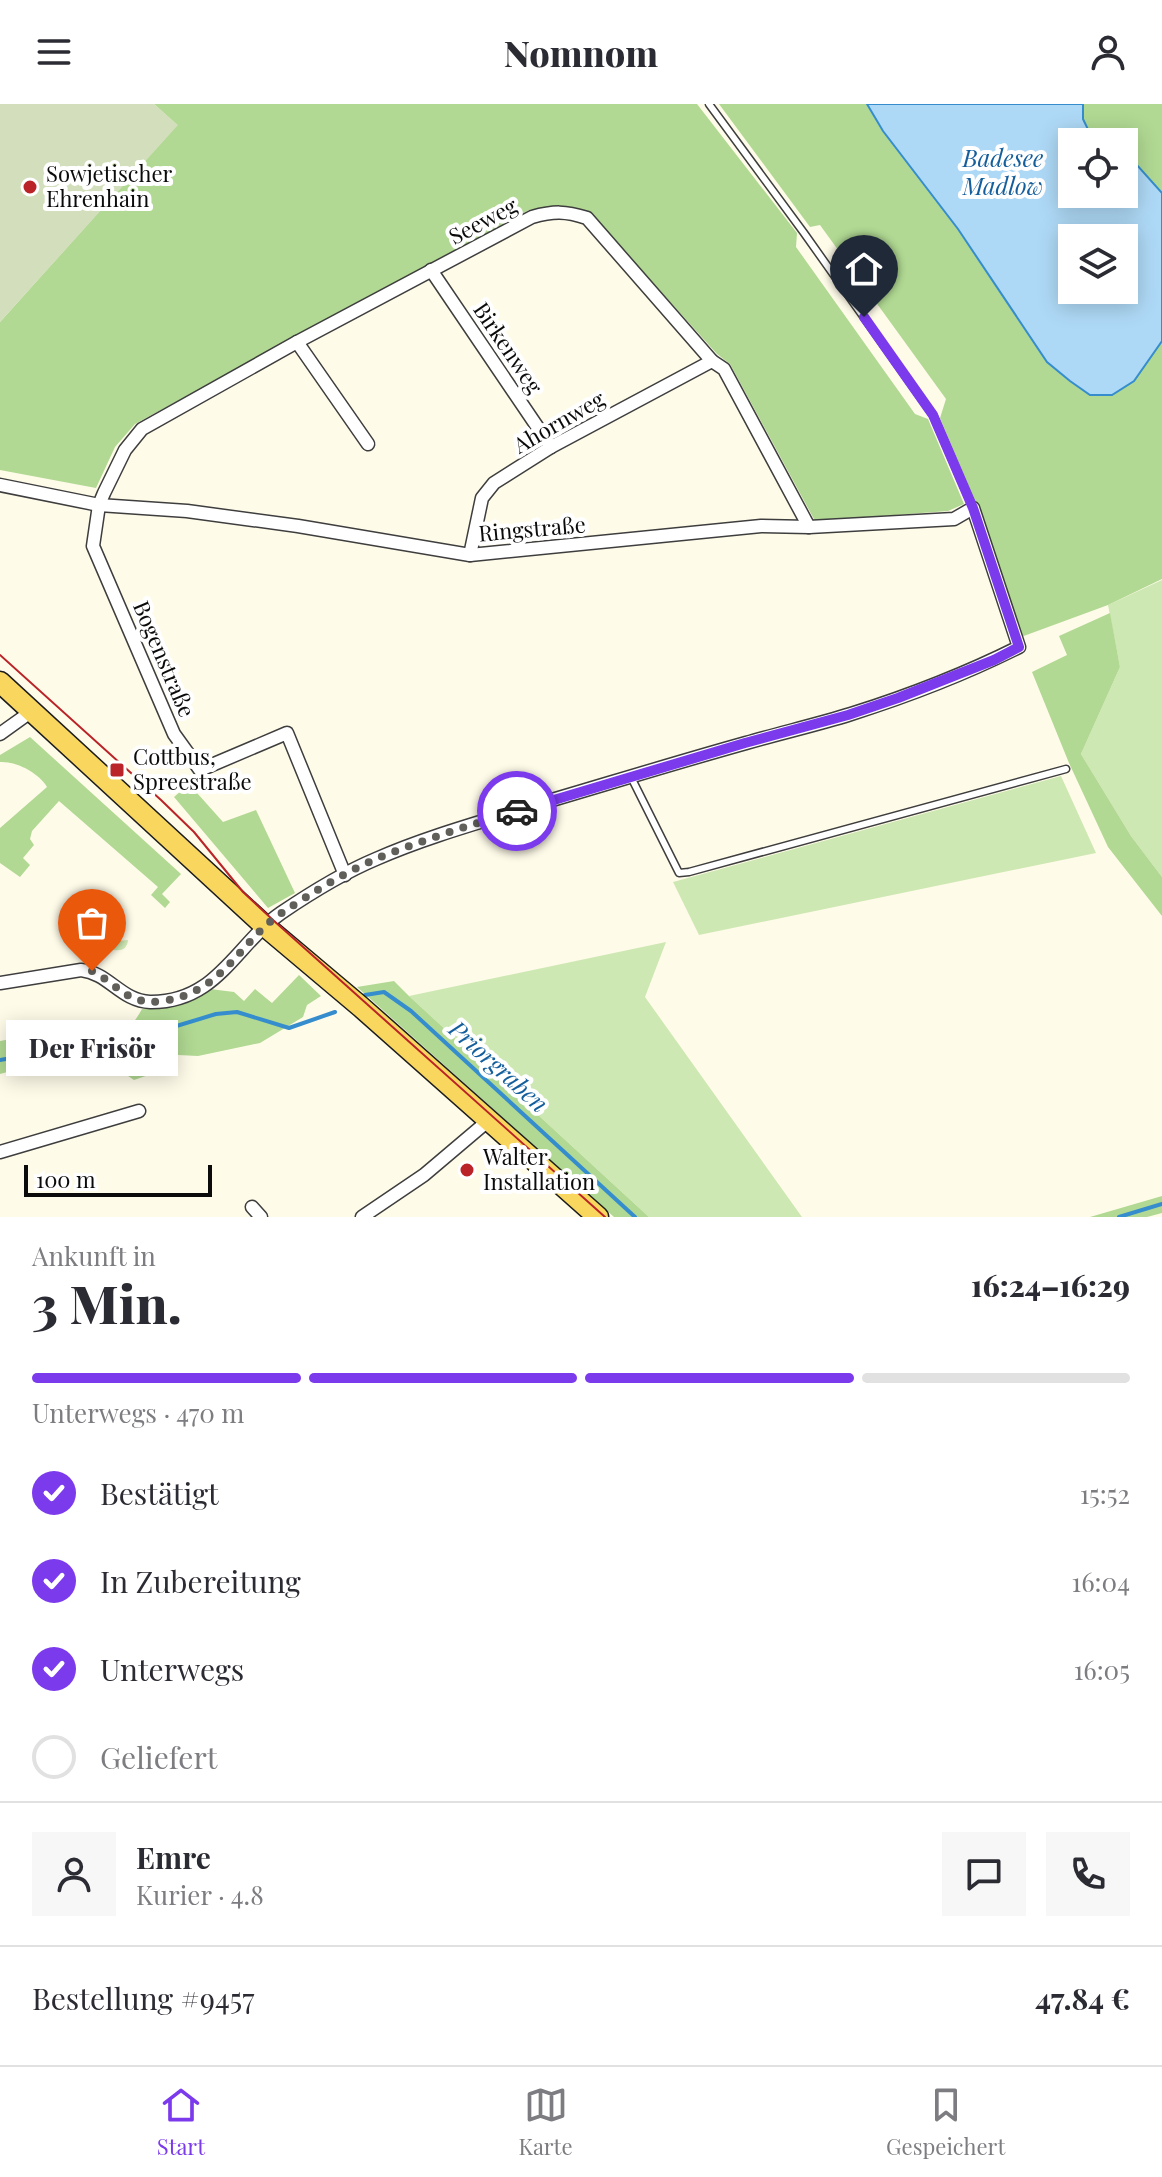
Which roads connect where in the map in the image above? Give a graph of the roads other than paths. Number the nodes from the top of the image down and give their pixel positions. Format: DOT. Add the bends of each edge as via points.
graph roads {
  1 [pos="709,104"];
  2 [pos="431,270"];
  3 [pos="297,342"];
  4 [pos="712,361"];
  5 [pos="368,444"];
  6 [pos="551,447"];
  7 [pos="0,485"];
  8 [pos="99,505"];
  9 [pos="973,508"];
  10 [pos="809,527"];
  11 [pos="470,555"];
  12 [pos="0,682"];
  13 [pos="32,711"];
  14 [pos="0,734"];
  15 [pos="1066,769"];
  16 [pos="631,777"];
  17 [pos="345,875"];
  18 [pos="266,927"];
  19 [pos="0,983"];
  20 [pos="139,1111"];
  21 [pos="489,1120"];
  22 [pos="0,1152"];
  23 [pos="252,1207"];
  24 [pos="261,1217"];
  25 [pos="362,1217"];
  26 [pos="598,1217"];
  1 -- 9 [label="lane" via="933,415"];
  2 -- 3 [label="street, Seeweg"];
  2 -- 4 [label="street, Seeweg" via="532,217 553,212 587,218"];
  2 -- 6 [label="street, Birkenweg"];
  3 -- 5 [label="street"];
  3 -- 8 [label="street, Seeweg" via="142,429 125,450"];
  4 -- 6 [label="street, Ahornweg"];
  4 -- 10 [label="street, Seeweg" via="724,369"];
  6 -- 11 [label="street, Ahornweg" via="494,483 482,498"];
  7 -- 8 [label="street, Ringstraße"];
  8 -- 11 [label="street, Ringstraße" via="187,511"];
  8 -- 17 [label="street, Bogenstraße" via="93,546 174,734 200,770 287,733"];
  9 -- 10 [label="street, Ringstraße" via="954,519"];
  9 -- 16 [label="street" via="1019,647 861,711"];
  10 -- 11 [label="street, Ringstraße" via="761,526"];
  12 -- 13 [label="main road"];
  13 -- 14 [label="street"];
  13 -- 18 [label="main road"];
  15 -- 16 [label="lane" via="679,873"];
  16 -- 17 [label="street" via="486,820"];
  17 -- 18 [label="street"];
  18 -- 19 [label="street" via="210,982 162,1001 133,999 92,971"];
  18 -- 21 [label="main road"];
  20 -- 22 [label="street"];
  21 -- 25 [label="street" via="424,1175"];
  21 -- 26 [label="main road"];
  23 -- 24 [label="street"];
}
